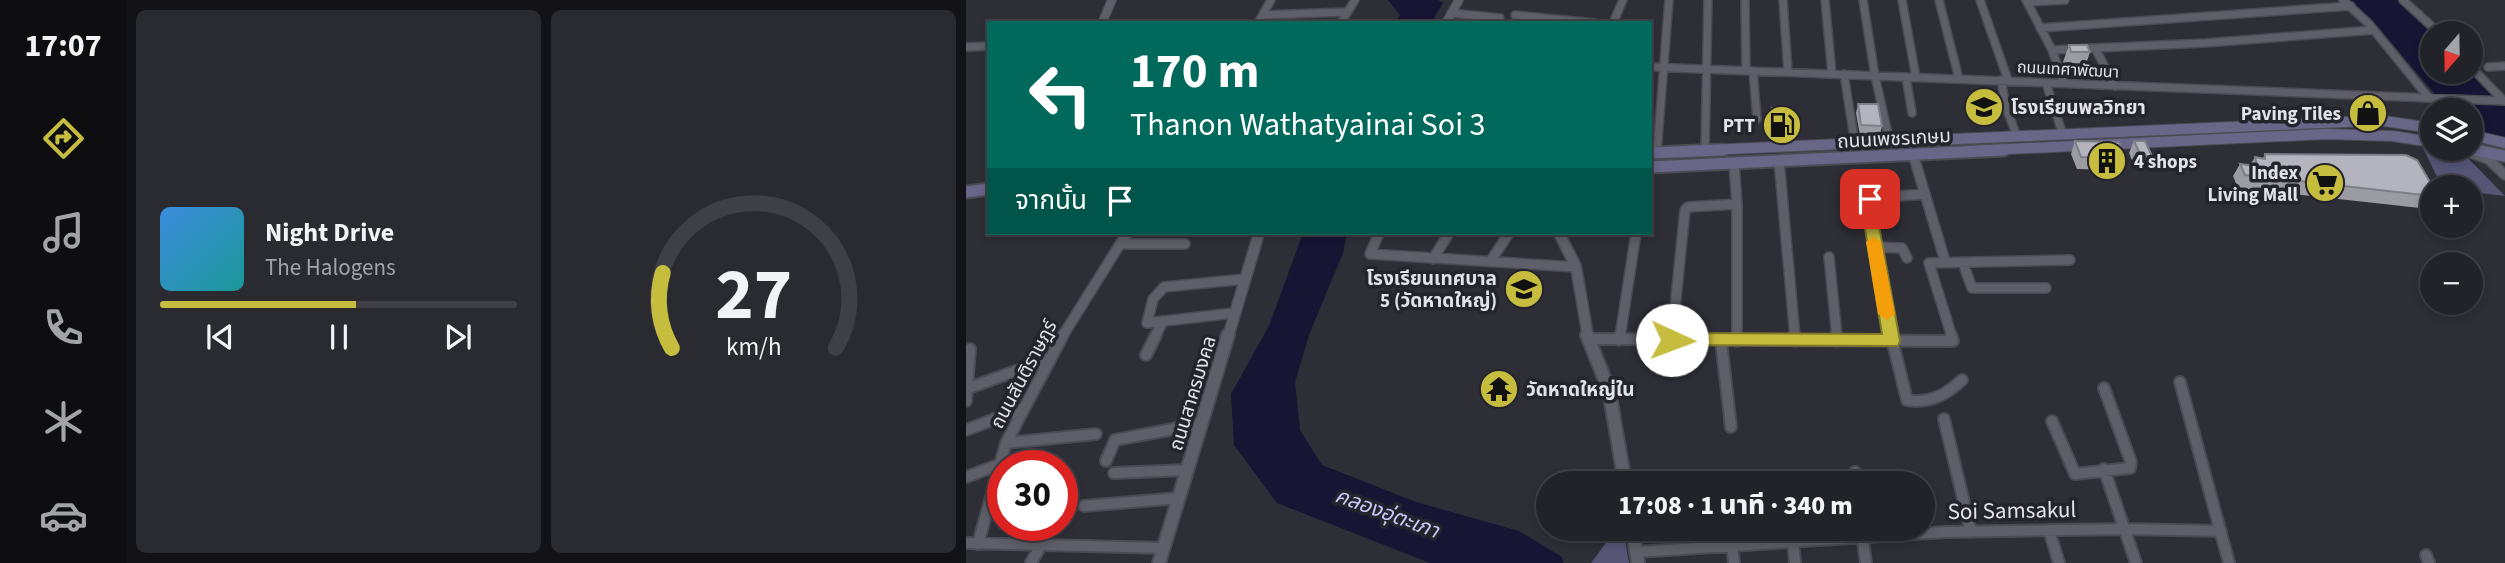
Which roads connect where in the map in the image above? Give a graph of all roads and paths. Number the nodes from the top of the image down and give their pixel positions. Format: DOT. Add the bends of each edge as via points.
graph roads {
  1 [pos="1112,0"];
  2 [pos="1271,0"];
  3 [pos="1354,0"];
  4 [pos="1459,0"];
  5 [pos="1623,0"];
  6 [pos="1669,0"];
  7 [pos="1708,0"];
  8 [pos="1745,0"];
  9 [pos="1783,0"];
  10 [pos="1825,0"];
  11 [pos="1863,0"];
  12 [pos="1902,0"];
  13 [pos="1939,0"];
  14 [pos="1980,0"];
  15 [pos="2065,0"];
  16 [pos="2343,0"];
  17 [pos="2403,0"];
  18 [pos="2027,1"];
  19 [pos="2351,6"];
  20 [pos="1347,12"];
  21 [pos="1451,13"];
  22 [pos="1263,15"];
  23 [pos="1515,15"];
  24 [pos="1500,18"];
  25 [pos="1103,21"];
  26 [pos="1259,21"];
  27 [pos="1342,21"];
  28 [pos="1447,21"];
  29 [pos="1568,21"];
  30 [pos="1614,21"];
  31 [pos="2425,21"];
  32 [pos="2040,28"];
  33 [pos="2374,30"];
  34 [pos="987,46"];
  35 [pos="966,47"];
  36 [pos="2095,48"];
  37 [pos="2052,50"];
  38 [pos="2505,66"];
  39 [pos="1652,67"];
  40 [pos="1664,67"];
  41 [pos="2488,67"];
  42 [pos="1746,69"];
  43 [pos="1705,70"];
  44 [pos="1788,72"];
  45 [pos="1832,74"];
  46 [pos="1844,74"];
  47 [pos="1875,76"];
  48 [pos="1906,77"];
  49 [pos="1916,78"];
  50 [pos="1959,79"];
  51 [pos="2483,79"];
  52 [pos="2004,80"];
  53 [pos="2046,83"];
  54 [pos="2064,83"];
  55 [pos="2115,86"];
  56 [pos="2428,98"];
  57 [pos="2420,99"];
  58 [pos="2483,100"];
  59 [pos="2505,101"];
  60 [pos="1912,114"];
  61 [pos="1757,119"];
  62 [pos="2420,126"];
  63 [pos="2129,132"];
  64 [pos="2063,135"];
  65 [pos="2017,137"];
  66 [pos="2483,137"];
  67 [pos="1967,139"];
  68 [pos="2420,140"];
  69 [pos="1890,142"];
  70 [pos="2505,142"];
  71 [pos="1855,144"];
  72 [pos="2136,144"];
  73 [pos="1705,151"];
  74 [pos="1971,151"];
  75 [pos="2483,151"];
  76 [pos="1671,152"];
  77 [pos="1654,153"];
  78 [pos="1913,154"];
  79 [pos="2505,156"];
  80 [pos="2483,158"];
  81 [pos="1779,161"];
  82 [pos="1734,163"];
  83 [pos="1670,166"];
  84 [pos="1652,167"];
  85 [pos="2505,175"];
  86 [pos="987,189"];
  87 [pos="966,192"];
  88 [pos="1925,194"];
  89 [pos="987,198"];
  90 [pos="966,200"];
  91 [pos="1737,204"];
  92 [pos="1126,235"];
  93 [pos="1258,235"];
  94 [pos="1378,235"];
  95 [pos="1448,235"];
  96 [pos="1508,235"];
  97 [pos="1560,235"];
  98 [pos="1636,235"];
  99 [pos="1120,244"];
  100 [pos="1185,244"];
  101 [pos="1874,247"];
  102 [pos="1829,257"];
  103 [pos="1907,258"];
  104 [pos="1433,259"];
  105 [pos="2070,260"];
  106 [pos="1945,261"];
  107 [pos="1490,262"];
  108 [pos="1963,263"];
  109 [pos="1576,267"];
  110 [pos="1245,279"];
  111 [pos="2046,288"];
  112 [pos="1234,313"];
  113 [pos="1163,321"];
  114 [pos="1588,340"];
  115 [pos="1619,340"];
  116 [pos="1672,340"];
  117 [pos="1721,341"];
  118 [pos="1737,341"];
  119 [pos="1796,341"];
  120 [pos="1838,341"];
  121 [pos="1892,341"];
  122 [pos="966,350"];
  123 [pos="1146,355"];
  124 [pos="1049,359"];
  125 [pos="1962,380"];
  126 [pos="2180,382"];
  127 [pos="2104,388"];
  128 [pos="967,389"];
  129 [pos="966,401"];
  130 [pos="1024,408"];
  131 [pos="1944,419"];
  132 [pos="2052,421"];
  133 [pos="1200,424"];
  134 [pos="1731,427"];
  135 [pos="966,430"];
  136 [pos="1096,434"];
  137 [pos="1006,443"];
  138 [pos="1005,450"];
  139 [pos="1106,461"];
  140 [pos="2104,469"];
  141 [pos="1187,470"];
  142 [pos="1623,471"];
  143 [pos="987,473"];
  144 [pos="1114,473"];
  145 [pos="966,477"];
  146 [pos="1179,498"];
  147 [pos="987,505"];
  148 [pos="1084,506"];
  149 [pos="2126,529"];
  150 [pos="2049,530"];
  151 [pos="2221,531"];
  152 [pos="1935,532"];
  153 [pos="1971,532"];
  154 [pos="1801,541"];
  155 [pos="1862,541"];
  156 [pos="1793,542"];
  157 [pos="972,543"];
  158 [pos="1041,545"];
  159 [pos="1732,546"];
  160 [pos="1164,548"];
  161 [pos="1637,558"];
  162 [pos="1031,563"];
  163 [pos="1159,563"];
  164 [pos="1734,563"];
  165 [pos="1796,563"];
  166 [pos="1866,563"];
  167 [pos="2059,563"];
  168 [pos="2136,563"];
  169 [pos="2229,563"];
  1 -- 25 [label="street"];
  2 -- 22 [label="street"];
  3 -- 20 [label="street"];
  4 -- 21 [label="street"];
  5 -- 30 [label="street"];
  6 -- 40 [label="street"];
  7 -- 43 [label="street"];
  8 -- 42 [label="street"];
  9 -- 44 [label="street"];
  10 -- 45 [label="street"];
  11 -- 47 [label="street"];
  12 -- 49 [label="street"];
  13 -- 50 [label="street"];
  14 -- 52 [label="street"];
  15 -- 18 [label="street"];
  16 -- 19 [label="street"];
  17 -- 31 [label="street"];
  18 -- 32 [label="street"];
  19 -- 32 [label="street"];
  19 -- 33 [label="street"];
  20 -- 22 [label="street"];
  20 -- 27 [label="street"];
  21 -- 24 [label="street"];
  21 -- 28 [label="street"];
  22 -- 26 [label="street"];
  23 -- 29 [label="street"];
  32 -- 37 [label="street"];
  33 -- 36 [label="street"];
  33 -- 56 [label="street"];
  34 -- 35 [label="street"];
  36 -- 37 [label="street"];
  36 -- 55 [label="street"];
  37 -- 54 [label="street"];
  38 -- 41 [label="street"];
  39 -- 40 [label="street, ถนนเทศาพัฒนา"];
  40 -- 43 [label="street, ถนนเทศาพัฒนา"];
  40 -- 77 [label="street"];
  42 -- 43 [label="street, ถนนเทศาพัฒนา"];
  42 -- 44 [label="street, ถนนเทศาพัฒนา"];
  42 -- 61 [label="street" via="1753,71"];
  43 -- 73 [label="street"];
  44 -- 45 [label="street, ถนนเทศาพัฒนา"];
  45 -- 46 [label="street, ถนนเทศาพัฒนา"];
  46 -- 47 [label="street, ถนนเทศาพัฒนา"];
  46 -- 71 [label="street"];
  47 -- 48 [label="street, ถนนเทศาพัฒนา"];
  47 -- 69 [label="street"];
  48 -- 49 [label="street, ถนนเทศาพัฒนา"];
  48 -- 60 [label="street"];
  49 -- 50 [label="street, ถนนเทศาพัฒนา"];
  50 -- 52 [label="street, ถนนเทศาพัฒนา"];
  51 -- 59 [label="street"];
  52 -- 53 [label="street, ถนนเทศาพัฒนา"];
  52 -- 65 [label="street" via="2006,107"];
  53 -- 54 [label="street, ถนนเทศาพัฒนา"];
  53 -- 64 [label="street"];
  54 -- 55 [label="street, ถนนเทศาพัฒนา"];
  55 -- 57 [label="street, ถนนเทศาพัฒนา"];
  58 -- 59 [label="street"];
  62 -- 63 [label="main road, ถนนเพชรเกษม" via="2384,121"];
  63 -- 64 [label="main road, ถนนเพชรเกษม"];
  63 -- 72 [label="main road"];
  64 -- 65 [label="main road, ถนนเพชรเกษม"];
  65 -- 67 [label="main road, ถนนเพชรเกษม"];
  66 -- 70 [label="main road"];
  67 -- 69 [label="main road, ถนนเพชรเกษม"];
  67 -- 74 [label="main road"];
  68 -- 72 [label="main road, ถนนเพชรเกษม" via="2326,134"];
  69 -- 71 [label="main road, ถนนเพชรเกษม"];
  71 -- 73 [label="main road, ถนนเพชรเกษม"];
  72 -- 74 [label="main road, ถนนเพชรเกษม"];
  73 -- 76 [label="main road, ถนนเพชรเกษม"];
  74 -- 78 [label="main road, ถนนเพชรเกษม"];
  75 -- 79 [label="main road"];
  76 -- 77 [label="main road, ถนนเพชรเกษม"];
  76 -- 83 [label="main road" via="1662,162"];
  78 -- 81 [label="main road, ถนนเพชรเกษม"];
  78 -- 88 [label="street"];
  80 -- 85 [label="street"];
  81 -- 82 [label="main road, ถนนเพชรเกษม"];
  81 -- 119 [label="street"];
  82 -- 83 [label="main road, ถนนเพชรเกษม"];
  82 -- 91 [label="street"];
  83 -- 84 [label="main road, ถนนเพชรเกษม"];
  86 -- 87 [label="main road"];
  88 -- 101 [label="street" via="1870,199"];
  88 -- 106 [label="street"];
  89 -- 90 [label="main road"];
  91 -- 116 [label="street" via="1685,210"];
  91 -- 118 [label="street"];
  92 -- 99 [label="street, ถนนสันติราษฎร์"];
  93 -- 110 [label="street, ถนนสาครมงคล"];
  94 -- 104 [label="street" via="1370,254"];
  95 -- 104 [label="street"];
  96 -- 107 [label="street"];
  97 -- 109 [label="street"];
  98 -- 115 [label="street"];
  99 -- 100 [label="street"];
  99 -- 124 [label="street, ถนนสันติราษฎร์"];
  101 -- 103 [label="street" via="1902,248"];
  101 -- 121 [label="street"];
  102 -- 120 [label="street"];
  104 -- 107 [label="street"];
  105 -- 108 [label="street"];
  106 -- 108 [label="street"];
  106 -- 121 [label="street" via="1929,264 1953,341"];
  107 -- 109 [label="street"];
  108 -- 111 [label="street" via="1972,288"];
  109 -- 114 [label="street"];
  110 -- 112 [label="street, ถนนสาครมงคล"];
  110 -- 113 [label="street" via="1164,287 1153,299 1147,323"];
  112 -- 113 [label="street"];
  112 -- 133 [label="street, ถนนสาครมงคล"];
  113 -- 123 [label="street"];
  114 -- 115 [label="street"];
  114 -- 142 [label="street" via="1609,390"];
  115 -- 116 [label="street"];
  116 -- 117 [label="street"];
  117 -- 118 [label="street"];
  117 -- 134 [label="street"];
  118 -- 119 [label="street"];
  119 -- 120 [label="street"];
  120 -- 121 [label="street"];
  121 -- 125 [label="street" via="1907,400 1936,399"];
  122 -- 128 [label="street" via="970,349"];
  124 -- 128 [label="street"];
  124 -- 130 [label="street, ถนนสันติราษฎร์"];
  126 -- 151 [label="street"];
  127 -- 140 [label="street" via="2132,462 2130,468"];
  128 -- 129 [label="street"];
  130 -- 135 [label="street"];
  130 -- 137 [label="street, ถนนสันติราษฎร์"];
  131 -- 153 [label="street"];
  132 -- 140 [label="street" via="2075,474"];
  133 -- 139 [label="street" via="1115,440"];
  133 -- 141 [label="street, ถนนสาครมงคล"];
  136 -- 137 [label="street"];
  137 -- 138 [label="street, ถนนสันติราษฎร์"];
  140 -- 149 [label="street"];
  141 -- 144 [label="street"];
  141 -- 146 [label="street, ถนนสาครมงคล"];
  143 -- 145 [label="street"];
  146 -- 148 [label="street"];
  146 -- 160 [label="street, ถนนสาครมงคล"];
  147 -- 157 [label="street, ถนนสันติราษฎร์"];
  149 -- 150 [label="street, Soi Samsakul"];
  149 -- 151 [label="street, Soi Samsakul"];
  149 -- 168 [label="street"];
  150 -- 153 [label="street, Soi Samsakul"];
  150 -- 167 [label="street"];
  151 -- 169 [label="street"];
  152 -- 153 [label="street, Soi Samsakul"];
  154 -- 156 [label="street, Soi Samsakul"];
  155 -- 166 [label="street"];
  156 -- 159 [label="street, Soi Samsakul"];
  156 -- 165 [label="street"];
  157 -- 158 [label="street"];
  158 -- 160 [label="street"];
  158 -- 162 [label="street"];
  159 -- 161 [label="street, Soi Samsakul"];
  159 -- 164 [label="street"];
  160 -- 163 [label="street, ถนนสาครมงคล"];
}
